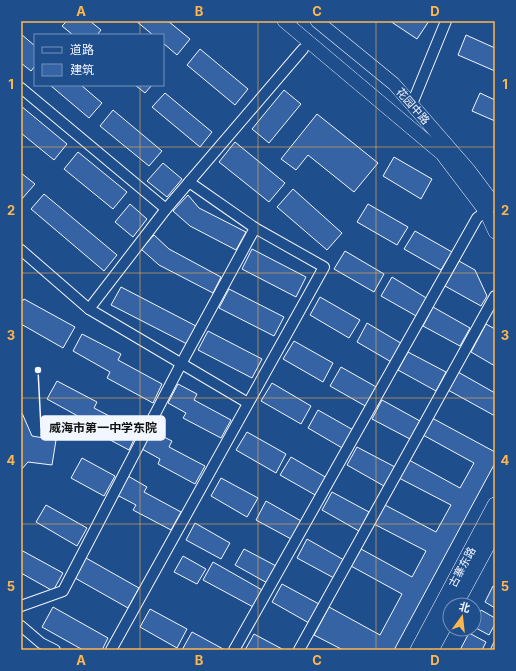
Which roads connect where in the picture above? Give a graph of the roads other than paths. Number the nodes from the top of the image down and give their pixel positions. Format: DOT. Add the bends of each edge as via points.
graph roads {
  1 [pos="284,21"];
  2 [pos="317,21"];
  3 [pos="446,21"];
  4 [pos="303,49"];
  5 [pos="21,88"];
  6 [pos="412,104"];
  7 [pos="189,182"];
  8 [pos="492,207"];
  9 [pos="166,209"];
  10 [pos="255,228"];
  11 [pos="495,232"];
  12 [pos="21,250"];
  13 [pos="495,296"];
  14 [pos="89,309"];
  15 [pos="181,364"];
  16 [pos="248,404"];
  17 [pos="495,505"];
  18 [pos="495,531"];
  19 [pos="459,597"];
  20 [pos="21,606"];
  21 [pos="21,626"];
  22 [pos="442,630"];
  23 [pos="55,650"];
  24 [pos="112,650"];
  25 [pos="234,650"];
  26 [pos="299,650"];
  27 [pos="418,650"];
  28 [pos="431,650"];
  1 -- 8 [label="main road" via="442,154"];
  2 -- 6 [label="main road, 花园中路" via="394,84"];
  3 -- 6 [label="street"];
  4 -- 7 [label="street"];
  5 -- 9 [label="street"];
  6 -- 8 [label="main road, 花园中路" via="468,169"];
  7 -- 9 [label="street"];
  7 -- 10 [label="street"];
  8 -- 11 [label="main road"];
  8 -- 25 [label="street" via="477,218"];
  9 -- 14 [label="street"];
  10 -- 15 [label="street"];
  10 -- 16 [label="street" via="324,267"];
  12 -- 14 [label="street"];
  13 -- 26 [label="street"];
  14 -- 15 [label="street"];
  15 -- 16 [label="street"];
  15 -- 20 [label="street" via="62,591"];
  16 -- 24 [label="street"];
  17 -- 27 [label="main road, 古寨东路"];
  18 -- 19 [label="main road, 古寨东路"];
  21 -- 23 [label="street" via="41,643"];
  22 -- 28 [label="main road"];
}
